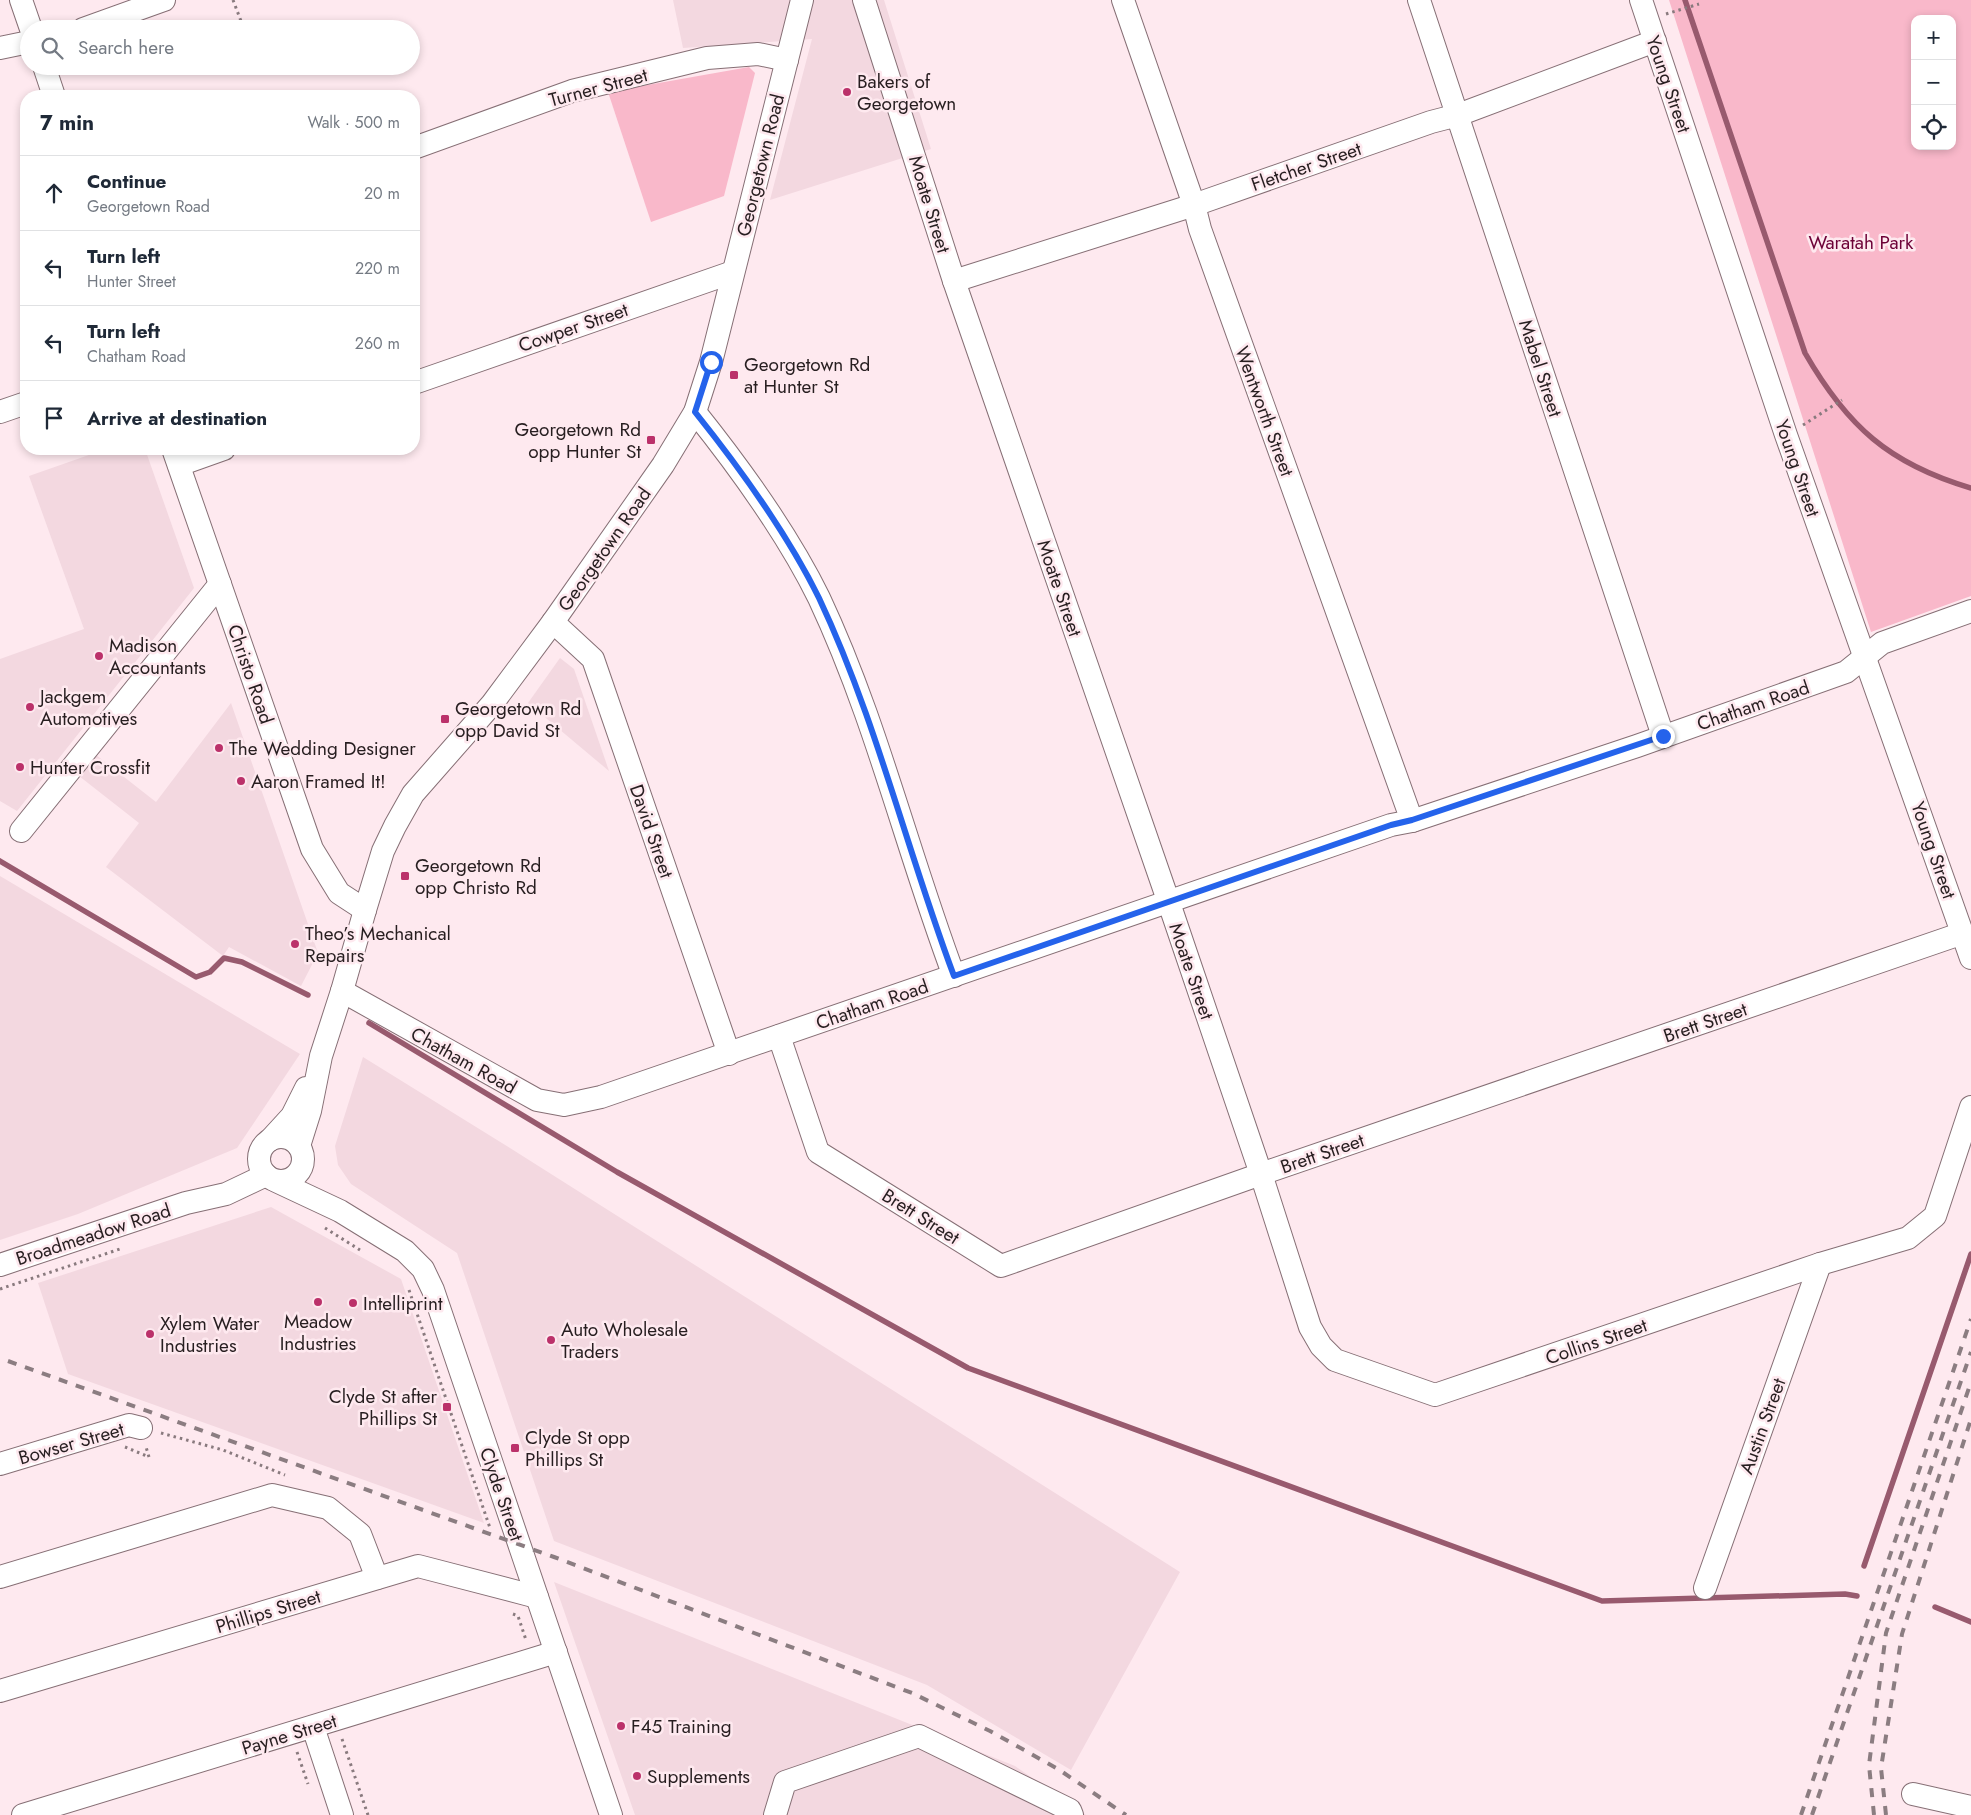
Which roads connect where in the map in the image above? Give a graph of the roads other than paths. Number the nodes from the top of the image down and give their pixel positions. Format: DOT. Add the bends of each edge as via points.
graph roads {
  1 [pos="21,0"];
  2 [pos="164,0"];
  3 [pos="802,0"];
  4 [pos="864,0"];
  5 [pos="1123,0"];
  6 [pos="1419,0"];
  7 [pos="1640,0"];
  8 [pos="28,20"];
  9 [pos="108,20"];
  10 [pos="1655,41"];
  11 [pos="20,44"];
  12 [pos="0,48"];
  13 [pos="787,60"];
  14 [pos="47,75"];
  15 [pos="52,90"];
  16 [pos="1458,115"];
  17 [pos="420,146"];
  18 [pos="1194,205"];
  19 [pos="733,272"];
  20 [pos="954,281"];
  21 [pos="420,381"];
  22 [pos="20,405"];
  23 [pos="0,412"];
  24 [pos="695,412"];
  25 [pos="176,457"];
  26 [pos="220,584"];
  27 [pos="1971,611"];
  28 [pos="553,622"];
  29 [pos="1865,655"];
  30 [pos="1663,736"];
  31 [pos="1412,820"];
  32 [pos="21,831"];
  33 [pos="1169,903"];
  34 [pos="364,910"];
  35 [pos="1963,933"];
  36 [pos="1971,958"];
  37 [pos="954,976"];
  38 [pos="342,991"];
  39 [pos="779,1036"];
  40 [pos="729,1054"];
  41 [pos="321,1056"];
  42 [pos="1971,1107"];
  43 [pos="266,1144"];
  44 [pos="301,1154"];
  45 [pos="1261,1174"];
  46 [pos="271,1178"];
  47 [pos="186,1203"];
  48 [pos="340,1211"];
  49 [pos="1820,1264"];
  50 [pos="0,1265"];
  51 [pos="141,1428"];
  52 [pos="0,1464"];
  53 [pos="0,1577"];
  54 [pos="378,1578"];
  55 [pos="1705,1588"];
  56 [pos="537,1597"];
  57 [pos="556,1652"];
  58 [pos="0,1691"];
  59 [pos="312,1727"];
  60 [pos="1913,1794"];
  61 [pos="80,1807"];
  62 [pos="1971,1807"];
  63 [pos="23,1815"];
  64 [pos="342,1815"];
  65 [pos="611,1815"];
  66 [pos="775,1815"];
  67 [pos="1072,1815"];
  1 -- 8 [label="street"];
  2 -- 9 [label="street"];
  3 -- 13 [label="street, Georgetown Road"];
  4 -- 20 [label="street, Moate Street"];
  5 -- 18 [label="street, Wentworth Street"];
  6 -- 16 [label="street, Mabel Street"];
  7 -- 10 [label="street, Young Street"];
  10 -- 16 [label="street, Fletcher Street"];
  10 -- 29 [label="street, Young Street" via="1786,435"];
  11 -- 12 [label="street"];
  13 -- 17 [label="street, Turner Street" via="758,54 707,58 572,91"];
  13 -- 19 [label="street, Georgetown Road"];
  14 -- 15 [label="street"];
  16 -- 18 [label="street, Fletcher Street"];
  16 -- 30 [label="street, Mabel Street"];
  18 -- 20 [label="street, Fletcher Street"];
  18 -- 31 [label="street, Wentworth Street"];
  19 -- 21 [label="street, Cowper Street"];
  19 -- 24 [label="street, Georgetown Road"];
  20 -- 33 [label="street, Moate Street"];
  22 -- 23 [label="street"];
  24 -- 28 [label="street, Georgetown Road"];
  24 -- 37 [label="street" via="771,516 818,597 858,694"];
  25 -- 26 [label="street, Christo Road"];
  26 -- 32 [label="street"];
  26 -- 34 [label="street, Christo Road" via="312,849 339,893"];
  27 -- 29 [label="street, Chatham Road" via="1882,642"];
  28 -- 34 [label="street, Georgetown Road" via="492,704 413,794 383,851"];
  28 -- 40 [label="street, David Street" via="593,659"];
  29 -- 30 [label="street, Chatham Road" via="1846,672"];
  29 -- 35 [label="street, Young Street"];
  30 -- 31 [label="street, Chatham Road"];
  31 -- 33 [label="street, Chatham Road"];
  33 -- 37 [label="street, Chatham Road"];
  33 -- 45 [label="street, Moate Street"];
  34 -- 38 [label="street, Georgetown Road"];
  35 -- 36 [label="street"];
  35 -- 45 [label="street, Brett Street"];
  37 -- 39 [label="street, Chatham Road"];
  38 -- 40 [label="street, Chatham Road" via="537,1100 564,1105 601,1097"];
  38 -- 41 [label="street, Georgetown Road"];
  39 -- 40 [label="street, Chatham Road"];
  39 -- 45 [label="street, Brett Street" via="818,1152 1001,1266"];
  41 -- 43 [label="street, Georgetown Road" via="292,1116"];
  41 -- 44 [label="street, Georgetown Road"];
  42 -- 49 [label="street, Collins Street" via="1936,1216 1908,1238"];
  43 -- 44 [label="street" via="286,1138"];
  43 -- 46 [label="street" via="259,1162"];
  43 -- 47 [label="street, Broadmeadow Road" via="237,1174"];
  44 -- 46 [label="street" via="296,1176 286,1181"];
  44 -- 48 [label="street, Clyde Street" via="321,1190"];
  45 -- 49 [label="street, Collins Street" via="1310,1327 1321,1346 1335,1360 1435,1395"];
  46 -- 47 [label="street, Broadmeadow Road" via="226,1194"];
  46 -- 48 [label="street, Clyde Street"];
  47 -- 50 [label="street, Broadmeadow Road"];
  48 -- 56 [label="street, Clyde Street" via="405,1251 423,1269 437,1300"];
  49 -- 55 [label="street, Austin Street"];
  51 -- 52 [label="street, Bowser Street" via="129,1425"];
  53 -- 54 [label="street" via="272,1494 328,1508 360,1534"];
  54 -- 56 [label="street, Phillips Street" via="418,1566"];
  54 -- 58 [label="street, Phillips Street"];
  56 -- 57 [label="street, Clyde Street"];
  57 -- 59 [label="street, Payne Street"];
  57 -- 65 [label="street, Clyde Street"];
  59 -- 61 [label="street, Payne Street"];
  59 -- 64 [label="street"];
  60 -- 62 [label="street"];
  61 -- 63 [label="street, Payne Street"];
  66 -- 67 [label="street" via="785,1782 919,1736 1070,1810"];
}
